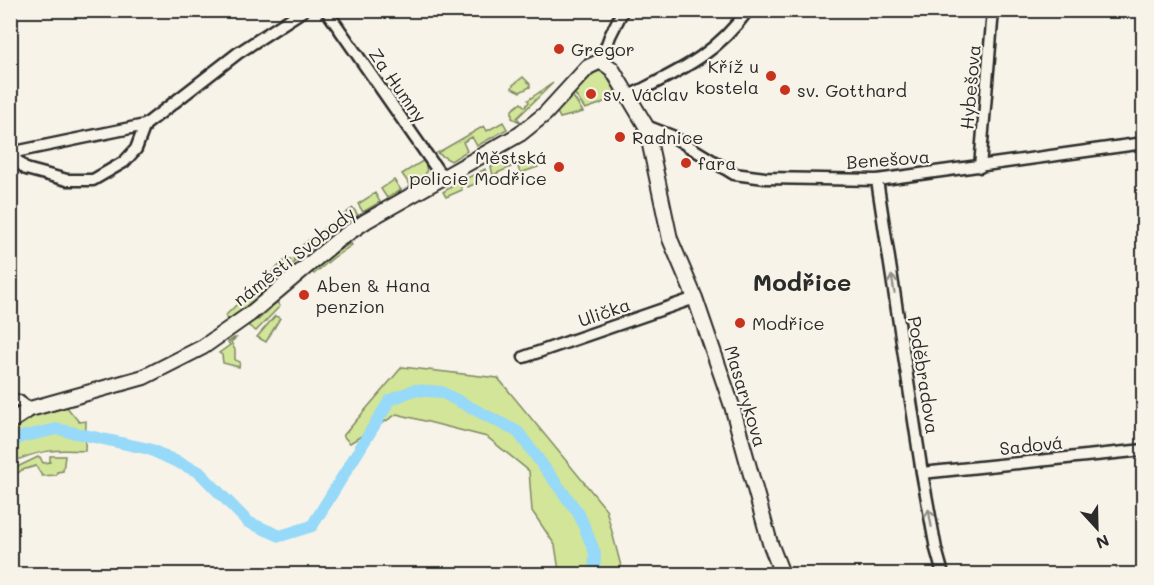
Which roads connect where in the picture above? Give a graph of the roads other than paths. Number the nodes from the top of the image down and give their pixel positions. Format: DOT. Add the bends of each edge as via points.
graph roads {
  1 [pos="304,10"];
  2 [pos="326,10"];
  3 [pos="623,10"];
  4 [pos="748,10"];
  5 [pos="993,10"];
  6 [pos="602,61"];
  7 [pos="629,96"];
  8 [pos="145,125"];
  9 [pos="646,126"];
  10 [pos="1143,143"];
  11 [pos="10,153"];
  12 [pos="980,167"];
  13 [pos="443,178"];
  14 [pos="877,180"];
  15 [pos="695,298"];
  16 [pos="524,357"];
  17 [pos="10,400"];
  18 [pos="30,409"];
  19 [pos="10,422"];
  20 [pos="1143,450"];
  21 [pos="922,473"];
  22 [pos="782,574"];
  23 [pos="943,574"];
  1 -- 8 [label="street" via="238,53"];
  2 -- 13 [label="street, Za Humny"];
  3 -- 6 [label="street"];
  4 -- 7 [label="street" via="730,33 691,65"];
  5 -- 12 [label="street, Hybešova"];
  6 -- 7 [label="street" via="612,69"];
  6 -- 13 [label="street, náměstí Svobody" via="588,67 545,114 520,134"];
  7 -- 9 [label="street"];
  8 -- 11 [label="street"];
  8 -- 11 [label="street" via="136,149 124,162 93,180 67,180 26,169"];
  9 -- 14 [label="street, Benešova" via="672,136 734,174"];
  9 -- 15 [label="street, Masarykova" via="670,239"];
  10 -- 12 [label="street, Benešova"];
  12 -- 14 [label="street, Benešova"];
  13 -- 18 [label="street, náměstí Svobody" via="338,240 250,314 203,347 144,377"];
  21 -- 14 [label="street, Poděbradova, one-way"];
  15 -- 16 [label="street, Ulička"];
  15 -- 22 [label="street, Masarykova"];
  17 -- 18 [label="street"];
  18 -- 19 [label="street, náměstí Svobody"];
  20 -- 21 [label="street, Sadová"];
  23 -- 21 [label="street, Poděbradova, one-way"];
}
